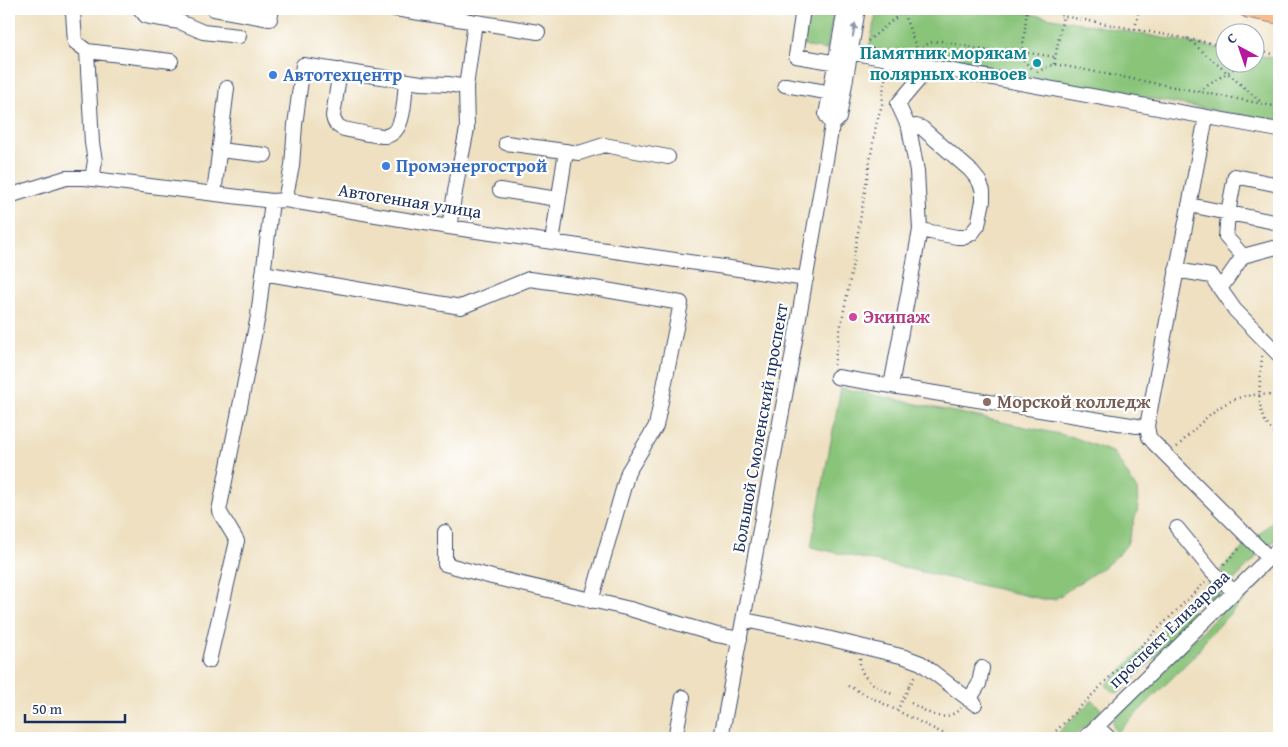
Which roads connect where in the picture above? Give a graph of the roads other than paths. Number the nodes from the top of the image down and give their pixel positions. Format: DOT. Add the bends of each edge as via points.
graph roads {
  1 [pos="70,9"];
  2 [pos="140,9"];
  3 [pos="214,9"];
  4 [pos="272,9"];
  5 [pos="396,9"];
  6 [pos="803,9"];
  7 [pos="845,9"];
  8 [pos="858,9"];
  9 [pos="1248,9"];
  10 [pos="1279,15"];
  11 [pos="475,22"];
  12 [pos="538,32"];
  13 [pos="239,36"];
  14 [pos="87,51"];
  15 [pos="847,55"];
  16 [pos="170,61"];
  17 [pos="340,70"];
  18 [pos="920,78"];
  19 [pos="406,81"];
  20 [pos="785,85"];
  21 [pos="466,87"];
  22 [pos="227,88"];
  23 [pos="836,94"];
  24 [pos="1206,117"];
  25 [pos="908,128"];
  26 [pos="1279,129"];
  27 [pos="506,143"];
  28 [pos="219,150"];
  29 [pos="566,151"];
  30 [pos="265,155"];
  31 [pos="668,157"];
  32 [pos="92,179"];
  33 [pos="1279,185"];
  34 [pos="500,190"];
  35 [pos="214,194"];
  36 [pos="9,196"];
  37 [pos="558,199"];
  38 [pos="279,200"];
  39 [pos="1189,205"];
  40 [pos="1228,213"];
  41 [pos="1279,223"];
  42 [pos="449,227"];
  43 [pos="920,230"];
  44 [pos="552,242"];
  45 [pos="1273,248"];
  46 [pos="1243,256"];
  47 [pos="1176,270"];
  48 [pos="263,273"];
  49 [pos="806,279"];
  50 [pos="1220,289"];
  51 [pos="1279,356"];
  52 [pos="837,377"];
  53 [pos="890,386"];
  54 [pos="1137,426"];
  55 [pos="1177,528"];
  56 [pos="445,532"];
  57 [pos="1279,548"];
  58 [pos="1269,558"];
  59 [pos="1234,592"];
  60 [pos="591,601"];
  61 [pos="744,620"];
  62 [pos="740,639"];
  63 [pos="208,662"];
  64 [pos="982,668"];
  65 [pos="683,697"];
  66 [pos="1097,727"];
  67 [pos="675,738"];
  68 [pos="721,738"];
  69 [pos="1086,738"];
  70 [pos="1108,738"];
  1 -- 14 [label="street" via="75,42"];
  2 -- 13 [label="street" via="146,16 180,22 203,32"];
  3 -- 4 [label="street" via="270,19"];
  5 -- 11 [label="street"];
  6 -- 15 [label="street" via="796,56"];
  7 -- 15 [label="street, Большой Смоленский проспект"];
  15 -- 8 [label="street, Большой Смоленский проспект, one-way"];
  9 -- 10 [label="main road"];
  11 -- 12 [label="street"];
  11 -- 21 [label="street"];
  14 -- 16 [label="street"];
  14 -- 32 [label="street" via="95,161"];
  15 -- 23 [label="street, Большой Смоленский проспект"];
  15 -- 24 [label="street" via="917,58"];
  17 -- 19 [label="street"];
  17 -- 19 [label="street" via="334,122 344,129 377,135 393,133 399,126"];
  17 -- 38 [label="street" via="303,65 292,166"];
  18 -- 25 [label="street" via="898,104"];
  19 -- 21 [label="street"];
  20 -- 23 [label="street"];
  21 -- 42 [label="street" via="467,129"];
  22 -- 28 [label="street"];
  23 -- 49 [label="street, Большой Смоленский проспект" via="826,115 832,125"];
  24 -- 26 [label="street"];
  24 -- 39 [label="street"];
  25 -- 43 [label="street" via="917,171"];
  25 -- 43 [label="street" via="922,128 970,170 983,191 978,225 972,233 957,237"];
  27 -- 29 [label="street"];
  28 -- 30 [label="street"];
  28 -- 35 [label="street"];
  29 -- 31 [label="street" via="579,153 604,145"];
  29 -- 37 [label="street"];
  32 -- 35 [label="street, Автогенная улица"];
  32 -- 36 [label="street, Автогенная улица" via="66,178"];
  33 -- 40 [label="street" via="1236,176"];
  34 -- 37 [label="street"];
  35 -- 38 [label="street, Автогенная улица"];
  37 -- 44 [label="street"];
  38 -- 42 [label="street, Автогенная улица"];
  38 -- 48 [label="street"];
  39 -- 40 [label="street"];
  39 -- 47 [label="street"];
  40 -- 41 [label="street"];
  40 -- 46 [label="street" via="1226,237"];
  42 -- 44 [label="street, Автогенная улица"];
  43 -- 53 [label="street"];
  44 -- 49 [label="street, Автогенная улица"];
  45 -- 46 [label="street"];
  46 -- 50 [label="street"];
  47 -- 50 [label="street" via="1211,276"];
  47 -- 58 [label="street" via="1147,426 1149,437"];
  48 -- 60 [label="street" via="461,307 529,279 681,303 656,426 628,472"];
  48 -- 63 [label="street" via="258,316 219,511 237,542"];
  49 -- 61 [label="street, Большой Смоленский проспект"];
  50 -- 51 [label="street" via="1235,310"];
  52 -- 53 [label="street"];
  53 -- 54 [label="street"];
  55 -- 59 [label="street"];
  56 -- 60 [label="street" via="445,564"];
  57 -- 58 [label="street, проспект Елизарова"];
  58 -- 59 [label="street, проспект Елизарова"];
  59 -- 66 [label="street, проспект Елизарова"];
  60 -- 62 [label="street"];
  61 -- 62 [label="street, Большой Смоленский проспект"];
  61 -- 64 [label="street" via="905,657 921,664 972,702"];
  62 -- 68 [label="street, Большой Смоленский проспект"];
  65 -- 67 [label="street"];
  66 -- 69 [label="street, проспект Елизарова"];
  66 -- 70 [label="street"];
}
